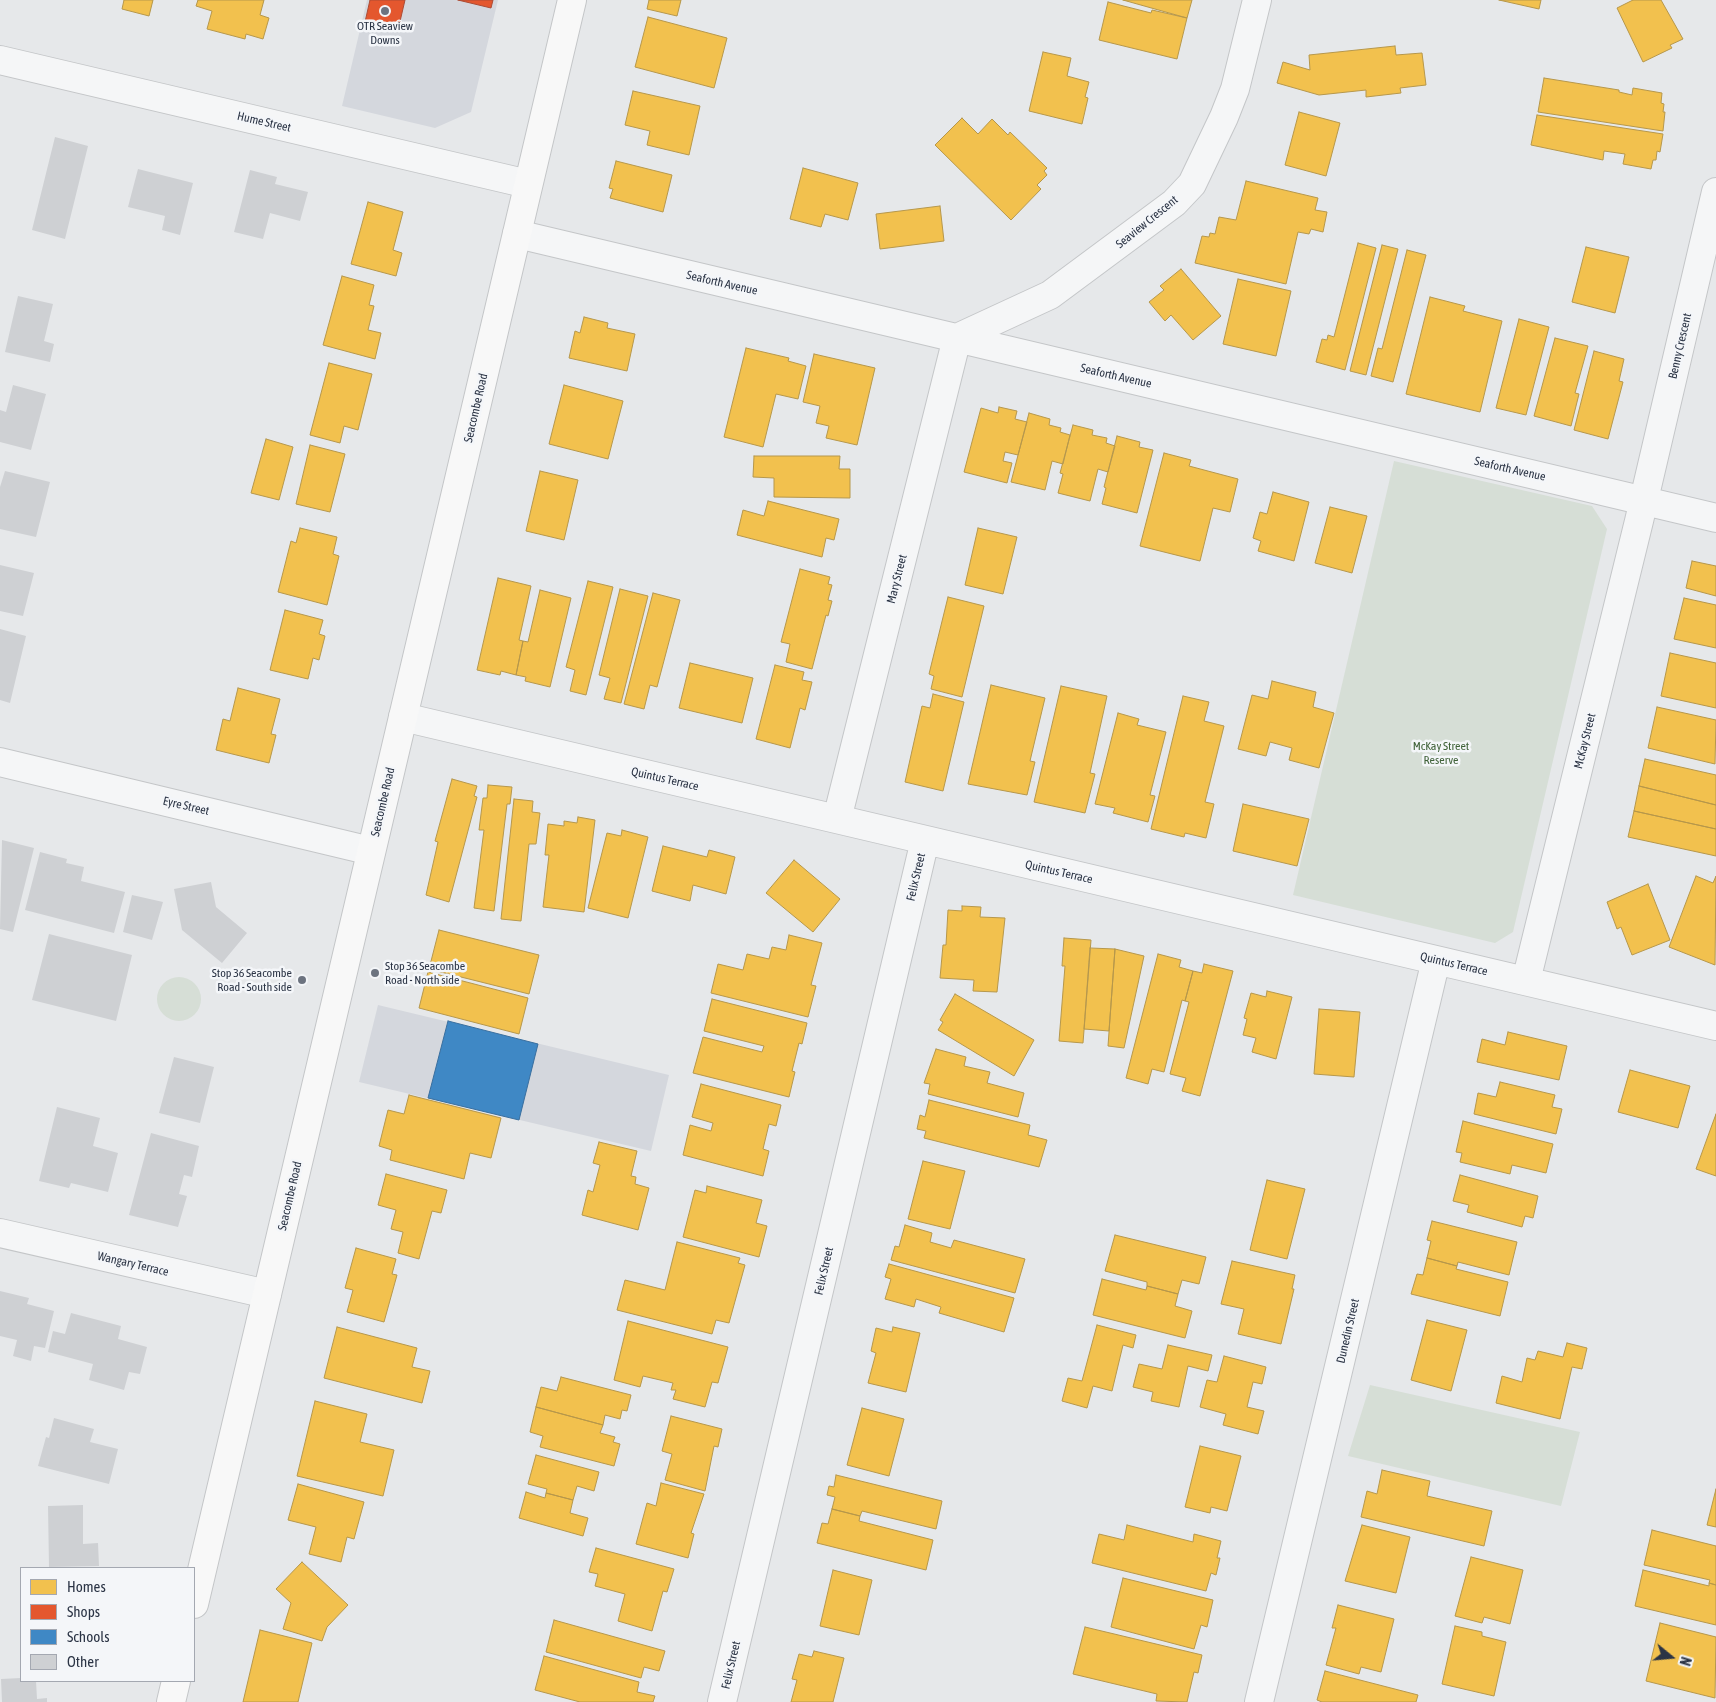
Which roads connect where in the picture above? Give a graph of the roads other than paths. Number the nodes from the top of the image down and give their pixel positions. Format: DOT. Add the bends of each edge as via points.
graph roads {
  1 [pos="572,0"];
  2 [pos="1257,0"];
  3 [pos="1,66"];
  4 [pos="528,184"];
  5 [pos="1716,192"];
  6 [pos="517,234"];
  7 [pos="957,338"];
  8 [pos="1643,501"];
  9 [pos="1716,518"];
  10 [pos="403,717"];
  11 [pos="0,762"];
  12 [pos="837,819"];
  13 [pos="925,840"];
  14 [pos="372,851"];
  15 [pos="1436,960"];
  16 [pos="1526,981"];
  17 [pos="1716,1026"];
  18 [pos="0,1233"];
  19 [pos="267,1294"];
  20 [pos="195,1600"];
  21 [pos="176,1682"];
  22 [pos="170,1702"];
  23 [pos="722,1702"];
  24 [pos="1259,1702"];
  1 -- 4 [label="main road, Seacombe Road"];
  2 -- 7 [label="street, Seaview Crescent" via="1235,89 1192,184 1174,203 1050,295"];
  3 -- 4 [label="street, Hume Street"];
  4 -- 6 [label="main road, Seacombe Road"];
  5 -- 8 [label="street, Benny Crescent"];
  6 -- 7 [label="street, Seaforth Avenue"];
  6 -- 10 [label="main road, Seacombe Road"];
  7 -- 8 [label="street, Seaforth Avenue"];
  7 -- 12 [label="street, Mary Street"];
  8 -- 9 [label="street, Seaforth Avenue"];
  8 -- 16 [label="street, McKay Street"];
  10 -- 12 [label="street, Quintus Terrace"];
  10 -- 14 [label="main road, Seacombe Road"];
  11 -- 14 [label="street, Eyre Street"];
  12 -- 13 [label="street, Quintus Terrace"];
  13 -- 15 [label="street, Quintus Terrace"];
  13 -- 23 [label="street, Felix Street"];
  14 -- 19 [label="main road, Seacombe Road"];
  15 -- 16 [label="street, Quintus Terrace"];
  15 -- 24 [label="street, Dunedin Street"];
  16 -- 17 [label="street, Quintus Terrace"];
  18 -- 19 [label="street, Wangary Terrace"];
  19 -- 20 [label="main road, Seacombe Road"];
  21 -- 22 [label="main road"];
}
